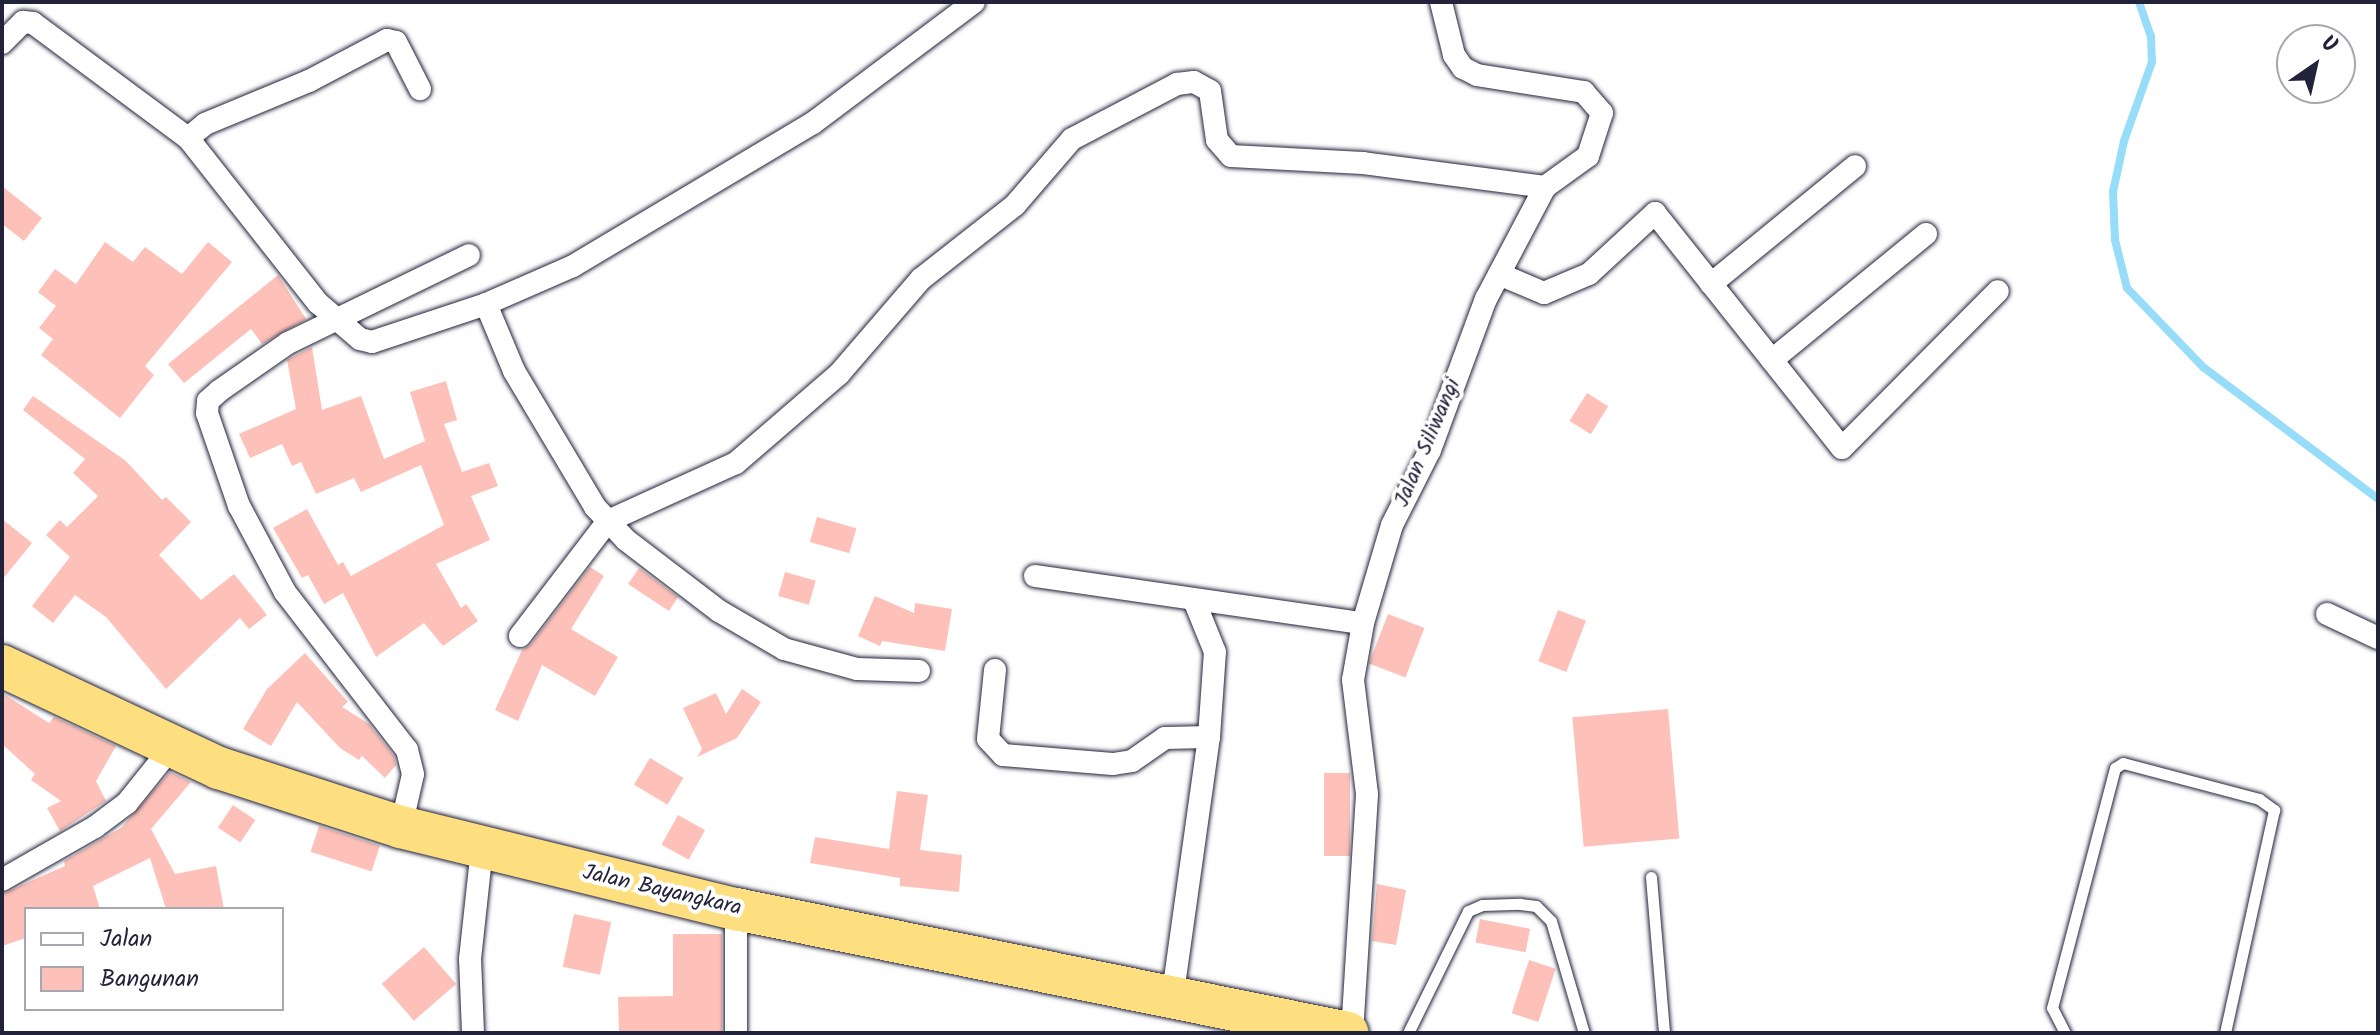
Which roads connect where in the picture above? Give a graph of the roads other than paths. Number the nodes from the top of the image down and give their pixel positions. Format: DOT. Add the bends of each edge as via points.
graph roads {
  1 [pos="974,2"];
  2 [pos="1441,2"];
  3 [pos="2,43"];
  4 [pos="420,89"];
  5 [pos="188,138"];
  6 [pos="1855,166"];
  7 [pos="1545,187"];
  8 [pos="1926,234"];
  9 [pos="469,255"];
  10 [pos="1499,274"];
  11 [pos="1711,284"];
  12 [pos="1998,291"];
  13 [pos="486,304"];
  14 [pos="334,320"];
  15 [pos="1772,360"];
  16 [pos="608,521"];
  17 [pos="1035,576"];
  18 [pos="1194,600"];
  19 [pos="2327,614"];
  20 [pos="1363,623"];
  21 [pos="520,636"];
  22 [pos="2378,638"];
  23 [pos="2,666"];
  24 [pos="995,670"];
  25 [pos="919,671"];
  26 [pos="1209,737"];
  27 [pos="171,748"];
  28 [pos="401,827"];
  29 [pos="482,848"];
  30 [pos="1651,877"];
  31 [pos="2,880"];
  32 [pos="736,909"];
  33 [pos="1172,1000"];
  34 [pos="473,1033"];
  35 [pos="736,1033"];
  36 [pos="1350,1033"];
  37 [pos="1408,1033"];
  38 [pos="1584,1033"];
  39 [pos="1664,1033"];
  40 [pos="2065,1033"];
  41 [pos="2225,1033"];
  1 -- 13 [label="street" via="813,123 573,266"];
  2 -- 7 [label="street, Jalan Siliwangi" via="1454,55 1463,68 1477,75 1575,90 1599,106 1600,130 1588,156"];
  3 -- 5 [label="street" via="23,22 33,23"];
  4 -- 5 [label="street" via="396,42 387,40 309,81 205,124"];
  5 -- 14 [label="street"];
  6 -- 11 [label="street"];
  7 -- 10 [label="street, Jalan Siliwangi"];
  7 -- 16 [label="street" via="1363,163 1231,156 1217,140 1210,91 1194,82 1177,84 1072,139 1015,205 921,279 839,374 736,463"];
  8 -- 15 [label="street"];
  9 -- 14 [label="street"];
  10 -- 11 [label="street" via="1544,293 1589,274 1655,213"];
  10 -- 20 [label="street, Jalan Siliwangi" via="1430,450 1392,525"];
  11 -- 15 [label="street"];
  12 -- 15 [label="street" via="1842,448"];
  13 -- 14 [label="street" via="372,342"];
  13 -- 16 [label="street" via="514,371"];
  14 -- 28 [label="street" via="288,343 219,391 208,401 207,413 239,506 285,592 407,750 413,774"];
  16 -- 21 [label="street"];
  16 -- 25 [label="street" via="719,611 784,649 857,669"];
  17 -- 18 [label="street"];
  18 -- 20 [label="street"];
  18 -- 26 [label="street" via="1215,652"];
  19 -- 22 [label="street"];
  20 -- 36 [label="street, Jalan Siliwangi" via="1353,680 1367,794"];
  23 -- 27 [label="highway, Jalan Bayangkara"];
  24 -- 26 [label="street" via="988,739 1003,755 1113,764 1132,761 1165,738"];
  26 -- 33 [label="street"];
  27 -- 28 [label="highway, Jalan Bayangkara"];
  27 -- 31 [label="street" via="127,803"];
  28 -- 29 [label="highway, Jalan Bayangkara"];
  29 -- 32 [label="highway, Jalan Bayangkara"];
  29 -- 34 [label="street" via="470,959"];
  30 -- 39 [label="lane"];
  32 -- 33 [label="highway, Jalan Bayangkara"];
  32 -- 35 [label="street"];
  33 -- 36 [label="highway, Jalan Bayangkara"];
  37 -- 38 [label="lane" via="1468,911 1482,905 1520,904 1536,906 1551,921"];
  40 -- 41 [label="lane" via="2052,1008 2115,768 2123,763 2259,799 2274,810"];
}
